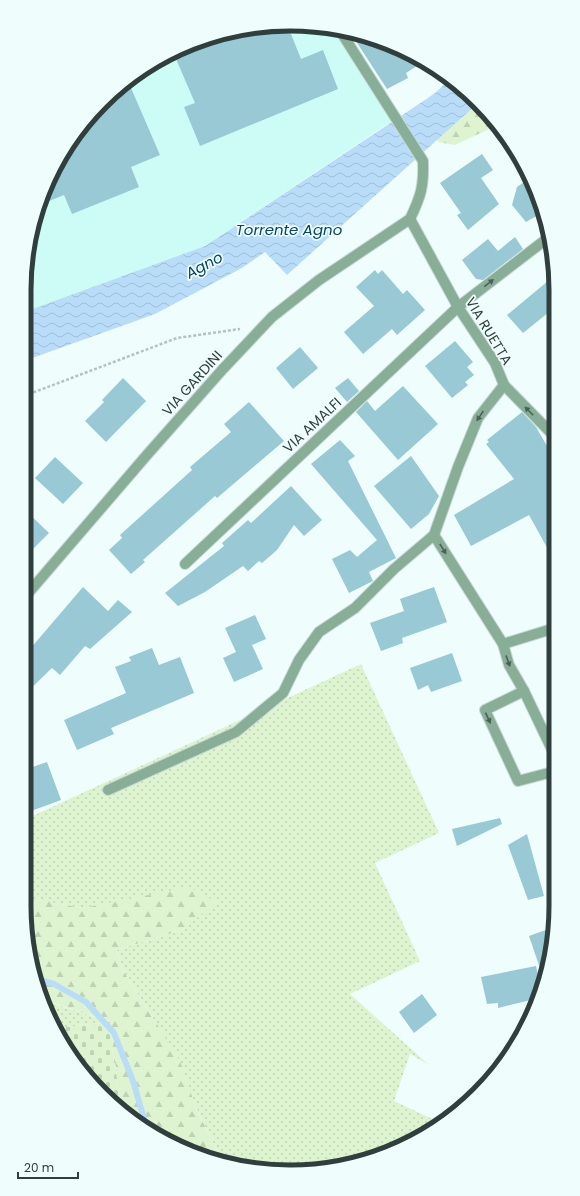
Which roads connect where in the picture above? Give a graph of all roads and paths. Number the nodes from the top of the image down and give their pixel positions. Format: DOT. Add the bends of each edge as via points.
graph roads {
  1 [pos="344,37"];
  2 [pos="410,219"];
  3 [pos="544,240"];
  4 [pos="458,307"];
  5 [pos="265,325"];
  6 [pos="504,386"];
  7 [pos="31,393"];
  8 [pos="549,431"];
  9 [pos="434,535"];
  10 [pos="185,564"];
  11 [pos="31,590"];
  12 [pos="549,630"];
  13 [pos="502,644"];
  14 [pos="524,691"];
  15 [pos="549,742"];
  16 [pos="549,773"];
  17 [pos="108,790"];
  1 -- 2 [label="street" via="423,161 421,196"];
  2 -- 4 [label="street, VIA RUETTA"];
  2 -- 5 [label="street, VIA GARDINI" via="319,280"];
  4 -- 3 [label="street, VIA AMALFI, one-way"];
  4 -- 6 [label="street, VIA RUETTA" via="495,363"];
  4 -- 10 [label="street, VIA AMALFI"];
  5 -- 7 [label="path" via="177,338"];
  5 -- 11 [label="street, VIA GARDINI" via="146,456"];
  8 -- 6 [label="street, one-way"];
  6 -- 9 [label="street, VIA RUETTA, one-way" via="478,418"];
  9 -- 13 [label="street, one-way"];
  9 -- 17 [label="street" via="394,569 355,608 319,632 299,660 283,693 236,732"];
  12 -- 13 [label="street"];
  13 -- 14 [label="street, one-way" via="509,665"];
  14 -- 15 [label="street"];
  14 -- 16 [label="street, one-way" via="485,710 518,781"];
}
